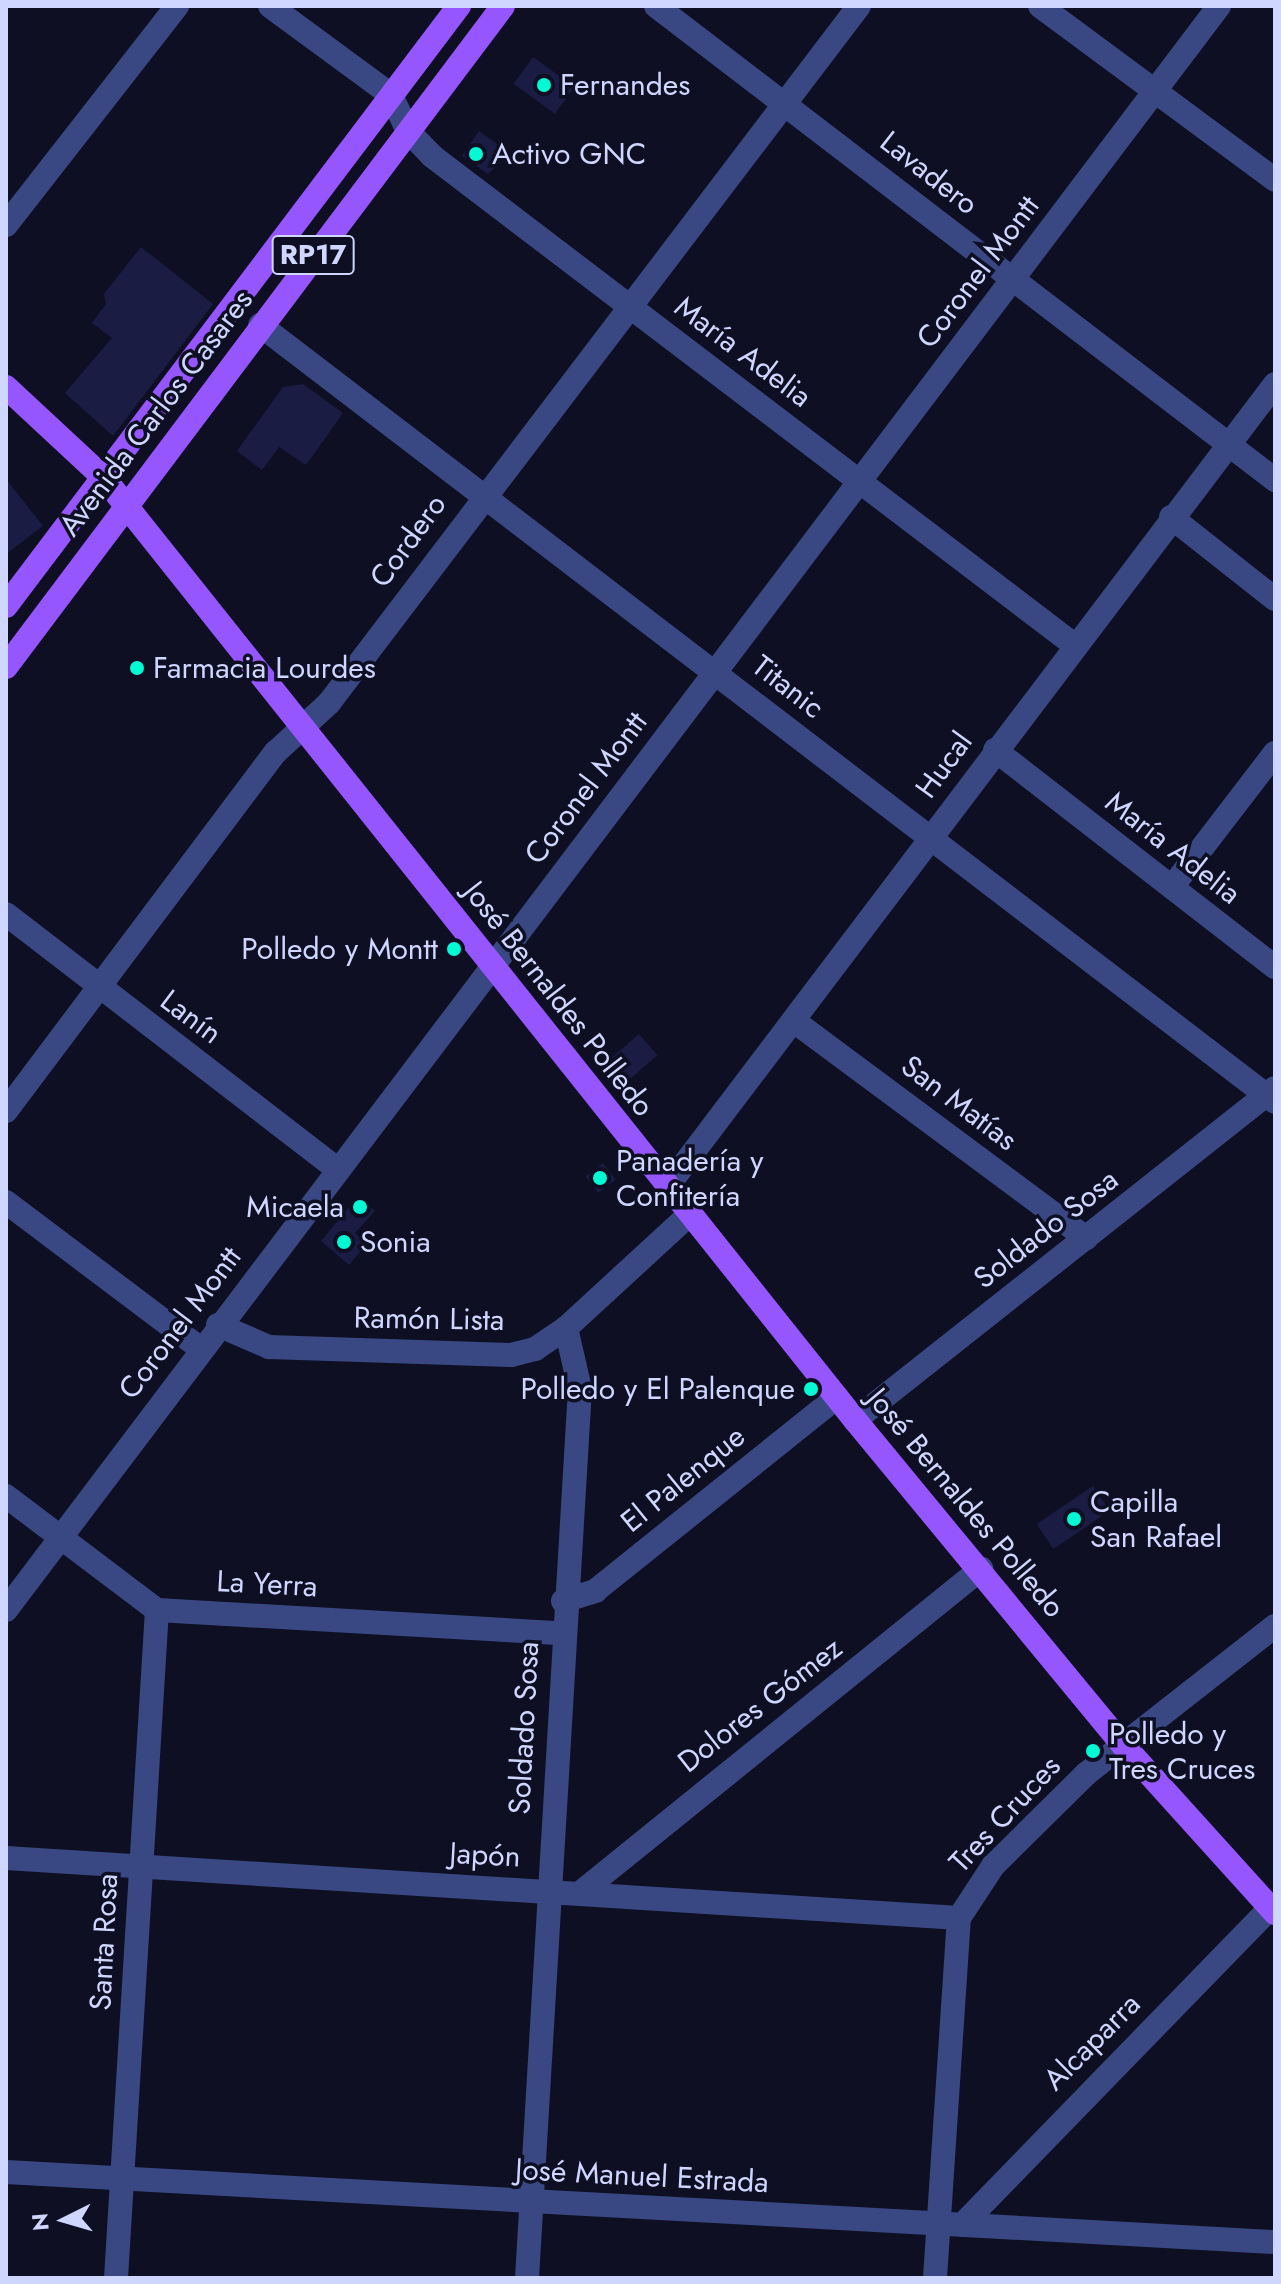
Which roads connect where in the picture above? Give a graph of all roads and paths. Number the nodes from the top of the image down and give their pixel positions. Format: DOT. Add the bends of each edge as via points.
graph roads {
  1 [pos="177,6"];
  2 [pos="270,6"];
  3 [pos="459,6"];
  4 [pos="503,6"];
  5 [pos="656,6"];
  6 [pos="859,6"];
  7 [pos="1040,6"];
  8 [pos="1219,6"];
  9 [pos="1155,90"];
  10 [pos="391,95"];
  11 [pos="786,103"];
  12 [pos="408,131"];
  13 [pos="1275,180"];
  14 [pos="6,225"];
  15 [pos="1013,278"];
  16 [pos="627,304"];
  17 [pos="260,325"];
  18 [pos="1275,384"];
  19 [pos="6,387"];
  20 [pos="1228,445"];
  21 [pos="104,478"];
  22 [pos="1275,480"];
  23 [pos="858,481"];
  24 [pos="482,495"];
  25 [pos="126,507"];
  26 [pos="1171,517"];
  27 [pos="1275,599"];
  28 [pos="6,606"];
  29 [pos="1073,644"];
  30 [pos="6,667"];
  31 [pos="716,671"];
  32 [pos="302,729"];
  33 [pos="995,750"];
  34 [pos="1275,753"];
  35 [pos="931,837"];
  36 [pos="1172,887"];
  37 [pos="6,914"];
  38 [pos="491,964"];
  39 [pos="1275,967"];
  40 [pos="98,987"];
  41 [pos="794,1021"];
  42 [pos="1272,1095"];
  43 [pos="6,1111"];
  44 [pos="338,1170"];
  45 [pos="667,1187"];
  46 [pos="6,1202"];
  47 [pos="690,1214"];
  48 [pos="1086,1238"];
  49 [pos="218,1325"];
  50 [pos="566,1328"];
  51 [pos="200,1348"];
  52 [pos="837,1397"];
  53 [pos="855,1420"];
  54 [pos="6,1496"];
  55 [pos="60,1537"];
  56 [pos="981,1569"];
  57 [pos="563,1601"];
  58 [pos="6,1610"];
  59 [pos="157,1610"];
  60 [pos="1275,1626"];
  61 [pos="562,1633"];
  62 [pos="1125,1747"];
  63 [pos="6,1858"];
  64 [pos="141,1866"];
  65 [pos="547,1891"];
  66 [pos="580,1893"];
  67 [pos="1273,1910"];
  68 [pos="959,1918"];
  69 [pos="6,2172"];
  70 [pos="122,2180"];
  71 [pos="532,2202"];
  72 [pos="950,2224"];
  73 [pos="1275,2242"];
  74 [pos="116,2278"];
  75 [pos="527,2278"];
  76 [pos="935,2278"];
  1 -- 14 [label="street"];
  2 -- 10 [label="street"];
  3 -- 10 [label="main road, Avenida Carlos Casares / RP17"];
  4 -- 12 [label="main road, Avenida Carlos Casares / RP17"];
  5 -- 11 [label="street, Lavadero"];
  6 -- 11 [label="street, Cordero"];
  7 -- 9 [label="street"];
  8 -- 9 [label="street, Coronel Montt"];
  9 -- 13 [label="street"];
  9 -- 15 [label="street, Coronel Montt"];
  10 -- 12 [label="street, María Adelia"];
  10 -- 21 [label="main road, Avenida Carlos Casares / RP17"];
  11 -- 15 [label="street, Lavadero"];
  11 -- 16 [label="street, Cordero"];
  12 -- 16 [label="street, María Adelia"];
  12 -- 17 [label="main road, Avenida Carlos Casares / RP17"];
  15 -- 20 [label="street, Lavadero"];
  15 -- 23 [label="street, Coronel Montt"];
  16 -- 23 [label="street, María Adelia"];
  16 -- 24 [label="street, Cordero"];
  17 -- 24 [label="street, Titanic"];
  17 -- 25 [label="main road, Avenida Carlos Casares / RP17"];
  18 -- 20 [label="street, Hucal"];
  19 -- 21 [label="main road, José Bernaldes Polledo"];
  20 -- 22 [label="street, Lavadero"];
  20 -- 26 [label="street, Hucal"];
  21 -- 25 [label="main road, José Bernaldes Polledo"];
  21 -- 28 [label="main road, Avenida Carlos Casares / RP17"];
  23 -- 29 [label="street, María Adelia"];
  23 -- 31 [label="street, Coronel Montt"];
  24 -- 31 [label="street, Titanic"];
  24 -- 32 [label="street, Cordero" via="329,703"];
  25 -- 30 [label="main road, Avenida Carlos Casares / RP17"];
  25 -- 32 [label="main road, José Bernaldes Polledo"];
  26 -- 27 [label="street"];
  26 -- 29 [label="street, Hucal"];
  29 -- 33 [label="street, Hucal"];
  31 -- 35 [label="street, Titanic"];
  31 -- 38 [label="street, Coronel Montt"];
  32 -- 38 [label="main road, José Bernaldes Polledo"];
  32 -- 40 [label="street, Cordero" via="276,752"];
  33 -- 35 [label="street, Hucal"];
  33 -- 36 [label="street, María Adelia"];
  34 -- 36 [label="street"];
  35 -- 41 [label="street, Hucal"];
  35 -- 42 [label="street, Titanic"];
  36 -- 39 [label="street, María Adelia"];
  37 -- 40 [label="street, Lanín"];
  38 -- 44 [label="street, Coronel Montt"];
  38 -- 45 [label="main road, José Bernaldes Polledo"];
  40 -- 43 [label="street, Cordero"];
  40 -- 44 [label="street, Lanín"];
  41 -- 45 [label="street, Hucal"];
  41 -- 48 [label="street, San Matías"];
  42 -- 48 [label="street, Soldado Sosa"];
  44 -- 49 [label="street, Coronel Montt"];
  45 -- 47 [label="main road, José Bernaldes Polledo"];
  46 -- 51 [label="street"];
  47 -- 50 [label="street, Ramón Lista"];
  47 -- 52 [label="main road, José Bernaldes Polledo"];
  48 -- 53 [label="street, Soldado Sosa"];
  49 -- 50 [label="street, Ramón Lista" via="269,1347 511,1355 535,1349"];
  49 -- 51 [label="street, Coronel Montt"];
  50 -- 57 [label="street, Soldado Sosa" via="580,1389"];
  51 -- 55 [label="street, Coronel Montt"];
  52 -- 53 [label="main road, José Bernaldes Polledo"];
  52 -- 57 [label="street, El Palenque" via="595,1591"];
  53 -- 56 [label="main road, José Bernaldes Polledo"];
  54 -- 55 [label="street"];
  55 -- 58 [label="street, Coronel Montt"];
  55 -- 59 [label="street"];
  56 -- 62 [label="main road, José Bernaldes Polledo"];
  56 -- 66 [label="street, Dolores Gómez"];
  57 -- 61 [label="street, Soldado Sosa"];
  59 -- 61 [label="street, La Yerra"];
  59 -- 64 [label="street, Santa Rosa"];
  60 -- 62 [label="street, Tres Cruces"];
  61 -- 65 [label="street, Soldado Sosa"];
  62 -- 67 [label="main road, José Bernaldes Polledo"];
  62 -- 68 [label="street, Tres Cruces" via="1086,1774 993,1866"];
  63 -- 64 [label="street, Japón"];
  64 -- 65 [label="street, Japón"];
  64 -- 70 [label="street, Santa Rosa"];
  65 -- 66 [label="street, Japón"];
  65 -- 71 [label="street, Soldado Sosa"];
  66 -- 68 [label="street, Japón"];
  67 -- 72 [label="street, Alcaparra"];
  68 -- 72 [label="street, Tres Cruces"];
  69 -- 70 [label="street, José Manuel Estrada"];
  70 -- 71 [label="street, José Manuel Estrada"];
  70 -- 74 [label="street, Santa Rosa"];
  71 -- 72 [label="street, José Manuel Estrada"];
  71 -- 75 [label="street, Soldado Sosa"];
  72 -- 73 [label="street, José Manuel Estrada"];
  72 -- 76 [label="street, Tres Cruces"];
}
